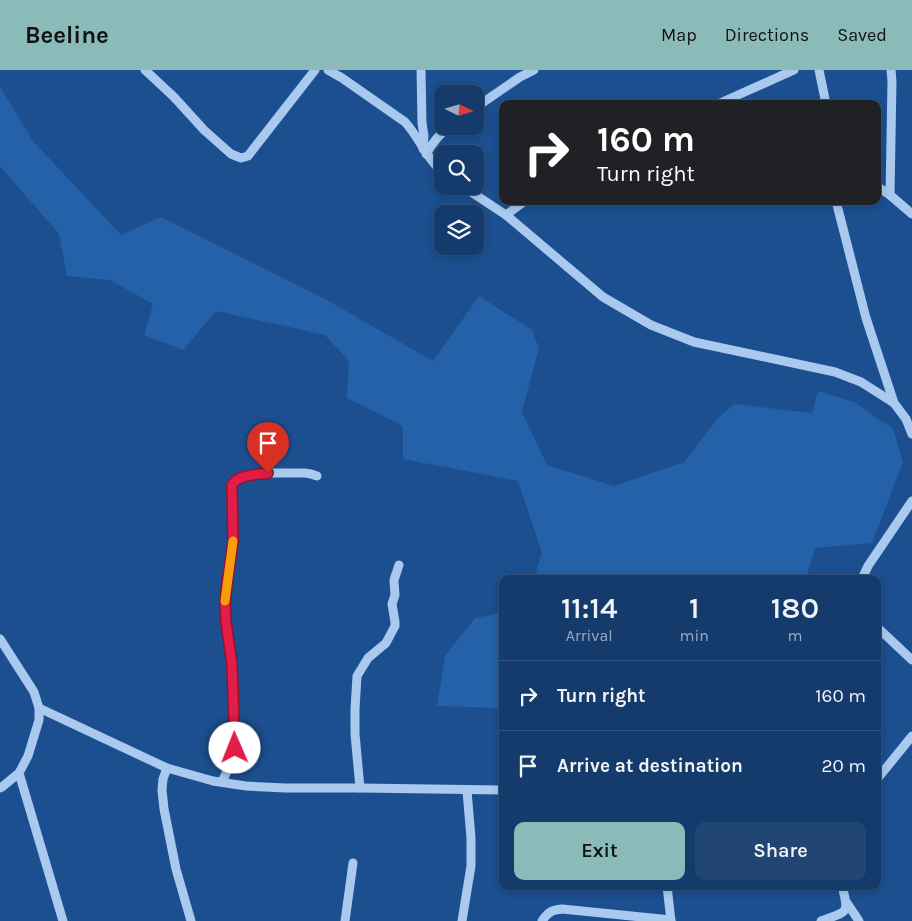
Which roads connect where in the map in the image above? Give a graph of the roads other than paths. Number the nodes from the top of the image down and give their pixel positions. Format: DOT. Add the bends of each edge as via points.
graph roads {
  1 [pos="145,70"];
  2 [pos="315,70"];
  3 [pos="328,70"];
  4 [pos="421,70"];
  5 [pos="534,70"];
  6 [pos="794,70"];
  7 [pos="819,70"];
  8 [pos="891,70"];
  9 [pos="727,100"];
  10 [pos="825,100"];
  11 [pos="484,102"];
  12 [pos="439,135"];
  13 [pos="425,151"];
  14 [pos="434,163"];
  15 [pos="881,189"];
  16 [pos="476,195"];
  17 [pos="890,195"];
  18 [pos="520,205"];
  19 [pos="837,205"];
  20 [pos="912,214"];
  21 [pos="506,215"];
  22 [pos="894,403"];
  23 [pos="912,434"];
  24 [pos="317,476"];
  25 [pos="912,501"];
  26 [pos="399,565"];
  27 [pos="864,575"];
  28 [pos="881,631"];
  29 [pos="0,640"];
  30 [pos="912,660"];
  31 [pos="39,708"];
  32 [pos="912,736"];
  33 [pos="167,768"];
  34 [pos="19,773"];
  35 [pos="881,774"];
  36 [pos="222,782"];
  37 [pos="0,788"];
  38 [pos="360,788"];
  39 [pos="468,790"];
  40 [pos="499,790"];
  41 [pos="354,863"];
  42 [pos="667,890"];
  43 [pos="843,890"];
  44 [pos="846,903"];
  45 [pos="671,920"];
  46 [pos="63,921"];
  47 [pos="191,921"];
  48 [pos="346,921"];
  49 [pos="462,921"];
  50 [pos="542,921"];
  51 [pos="821,921"];
  52 [pos="859,921"];
  1 -- 2 [label="street" via="204,130 231,154 241,158 248,156"];
  3 -- 13 [label="street" via="405,122"];
  4 -- 13 [label="street"];
  5 -- 11 [label="street"];
  6 -- 9 [label="street"];
  7 -- 10 [label="street"];
  8 -- 17 [label="street"];
  12 -- 13 [label="street"];
  13 -- 14 [label="street"];
  15 -- 17 [label="street"];
  16 -- 21 [label="street"];
  17 -- 20 [label="street"];
  18 -- 21 [label="street"];
  19 -- 22 [label="street" via="866,318"];
  21 -- 22 [label="street" via="603,296 651,325 694,342 836,372 861,382"];
  22 -- 23 [label="street"];
  24 -- 36 [label="street" via="268,473 241,477 232,485 233,542 225,605 232,665 235,748"];
  25 -- 27 [label="street"];
  26 -- 38 [label="street" via="392,604 395,626 386,643 368,658 357,676 354,709"];
  28 -- 30 [label="street"];
  29 -- 31 [label="street" via="34,692"];
  31 -- 33 [label="street"];
  31 -- 34 [label="street" via="36,733"];
  32 -- 35 [label="street"];
  33 -- 36 [label="street"];
  33 -- 47 [label="street" via="162,790 164,809"];
  34 -- 37 [label="street"];
  34 -- 46 [label="street"];
  36 -- 38 [label="street" via="285,788"];
  38 -- 39 [label="street"];
  39 -- 40 [label="street"];
  39 -- 49 [label="street" via="471,866"];
  41 -- 48 [label="street"];
  42 -- 45 [label="street"];
  43 -- 44 [label="street"];
  44 -- 51 [label="street" via="843,913"];
  44 -- 52 [label="street"];
  45 -- 50 [label="street" via="562,909 547,913"];
}
